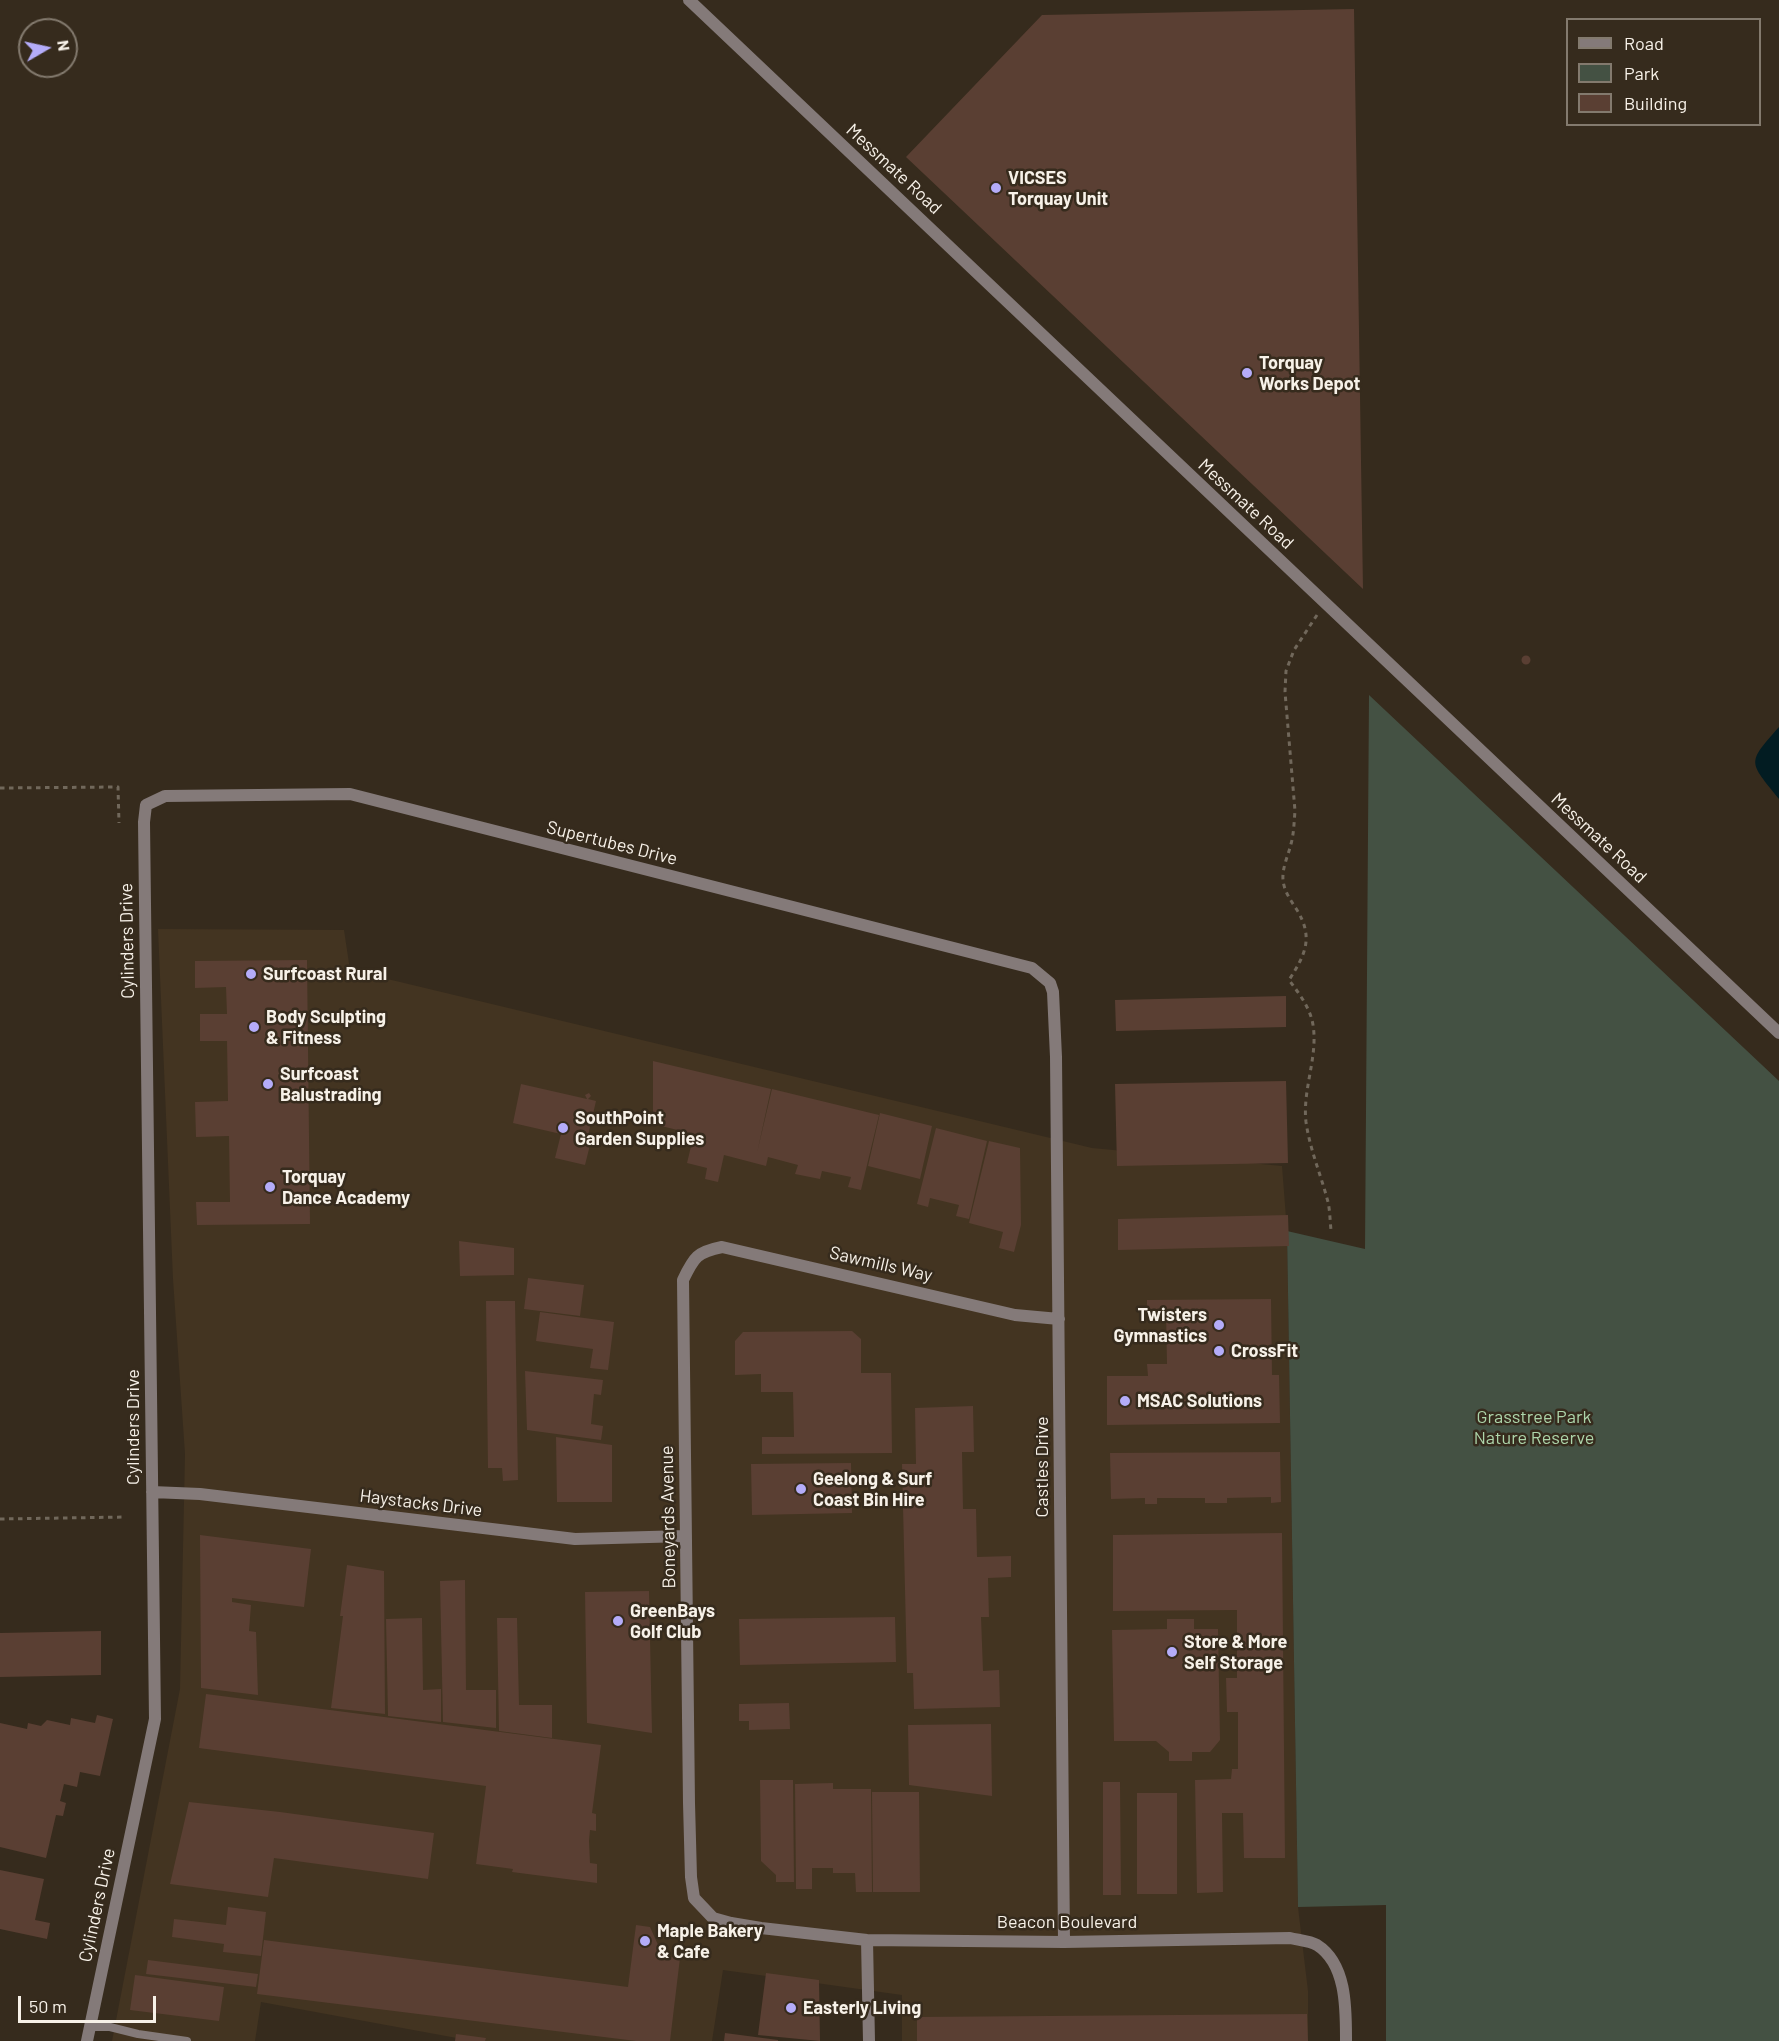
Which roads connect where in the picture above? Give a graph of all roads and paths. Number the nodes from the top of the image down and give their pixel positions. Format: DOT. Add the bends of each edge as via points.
graph roads {
  1 [pos="689,0"];
  2 [pos="1326,604"];
  3 [pos="0,788"];
  4 [pos="146,805"];
  5 [pos="119,823"];
  6 [pos="1053,992"];
  7 [pos="1779,1032"];
  8 [pos="1331,1230"];
  9 [pos="697,1255"];
  10 [pos="1059,1319"];
  11 [pos="152,1492"];
  12 [pos="125,1517"];
  13 [pos="0,1519"];
  14 [pos="686,1536"];
  15 [pos="712,1918"];
  16 [pos="867,1940"];
  17 [pos="1064,1941"];
  18 [pos="90,2026"];
  19 [pos="138,2037"];
  20 [pos="87,2041"];
  21 [pos="187,2041"];
  22 [pos="869,2041"];
  23 [pos="1346,2041"];
  1 -- 2 [label="street, Messmate Road"];
  2 -- 7 [label="street, Messmate Road"];
  2 -- 8 [label="path" via="1294,650 1286,671 1295,811 1283,878 1305,930 1303,959 1289,980 1312,1021 1306,1120 1312,1154 1329,1204"];
  3 -- 5 [label="path" via="118,787"];
  4 -- 6 [label="street, Supertubes Drive" via="165,796 350,794 1032,968 1050,983"];
  4 -- 11 [label="street, Cylinders Drive"];
  6 -- 10 [label="street, Castles Drive"];
  9 -- 10 [label="street, Sawmills Way" via="722,1247 1015,1315"];
  9 -- 14 [label="street, Boneyards Avenue" via="683,1280"];
  10 -- 17 [label="street, Castles Drive"];
  11 -- 14 [label="street, Haystacks Drive" via="200,1494 575,1539"];
  11 -- 18 [label="street, Cylinders Drive" via="155,1719"];
  12 -- 13 [label="path"];
  14 -- 15 [label="street, Boneyards Avenue" via="690,1877 694,1898"];
  15 -- 16 [label="street, Beacon Boulevard" via="761,1928"];
  16 -- 17 [label="street, Beacon Boulevard"];
  16 -- 22 [label="street"];
  17 -- 23 [label="street, Beacon Boulevard" via="1290,1938 1316,1945 1333,1960 1342,1983"];
  18 -- 19 [label="lane" via="110,2027"];
  18 -- 20 [label="street, Cylinders Drive"];
  19 -- 21 [label="lane"];
}
